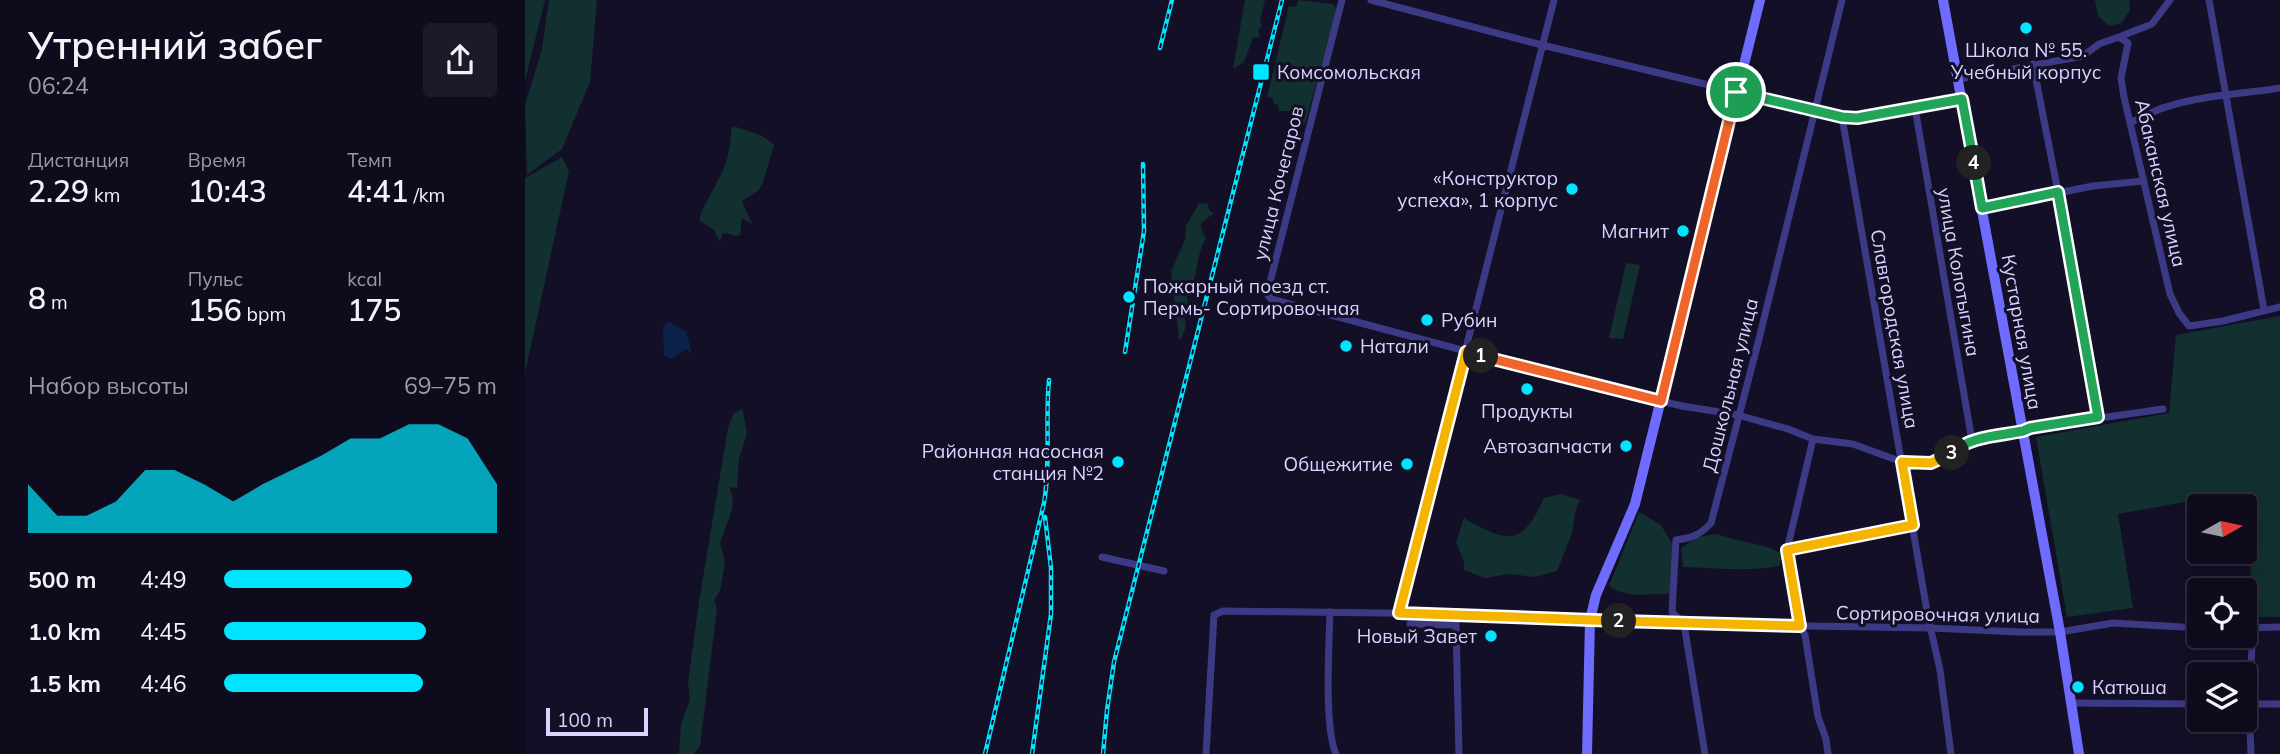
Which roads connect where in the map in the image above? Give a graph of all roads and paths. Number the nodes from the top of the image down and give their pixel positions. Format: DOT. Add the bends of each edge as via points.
graph roads {
  1 [pos="1342,0"];
  2 [pos="1371,0"];
  3 [pos="1554,0"];
  4 [pos="1760,0"];
  5 [pos="1842,0"];
  6 [pos="1943,0"];
  7 [pos="2170,0"];
  8 [pos="2209,0"];
  9 [pos="2119,37"];
  10 [pos="1543,45"];
  11 [pos="2033,64"];
  12 [pos="1959,79"];
  13 [pos="2280,88"];
  14 [pos="1736,92"];
  15 [pos="2225,97"];
  16 [pos="1962,99"];
  17 [pos="1915,108"];
  18 [pos="1813,111"];
  19 [pos="1842,117"];
  20 [pos="2131,122"];
  21 [pos="2144,181"];
  22 [pos="2058,192"];
  23 [pos="1982,208"];
  24 [pos="2280,307"];
  25 [pos="2264,310"];
  26 [pos="1466,352"];
  27 [pos="1661,401"];
  28 [pos="2164,409"];
  29 [pos="1738,415"];
  30 [pos="2098,417"];
  31 [pos="2023,431"];
  32 [pos="1813,439"];
  33 [pos="1972,441"];
  34 [pos="1902,462"];
  35 [pos="1913,525"];
  36 [pos="1787,550"];
  37 [pos="1102,558"];
  38 [pos="1164,571"];
  39 [pos="1330,612"];
  40 [pos="1399,613"];
  41 [pos="1455,614"];
  42 [pos="1590,620"];
  43 [pos="1410,624"];
  44 [pos="1684,624"];
  45 [pos="1455,625"];
  46 [pos="1800,626"];
  47 [pos="2187,627"];
  48 [pos="2280,627"];
  49 [pos="1930,628"];
  50 [pos="2257,628"];
  51 [pos="2060,632"];
  52 [pos="2071,703"];
  53 [pos="2187,704"];
  54 [pos="2257,704"];
  55 [pos="2280,704"];
  56 [pos="2249,732"];
  57 [pos="1206,754"];
  58 [pos="1336,754"];
  59 [pos="1459,754"];
  60 [pos="1587,754"];
  61 [pos="1705,754"];
  62 [pos="1828,754"];
  63 [pos="1951,754"];
  64 [pos="2079,754"];
  65 [pos="2251,754"];
  1 -- 26 [label="street, улица Кочегаров" via="1267,294 1271,299"];
  2 -- 10 [label="street"];
  3 -- 10 [label="street"];
  4 -- 14 [label="main road"];
  5 -- 18 [label="street, Дошкольная улица"];
  6 -- 12 [label="main road, Кустарная улица"];
  7 -- 9 [label="street" via="2152,24"];
  8 -- 15 [label="street"];
  9 -- 11 [label="street" via="2083,56"];
  9 -- 20 [label="street, Абаканская улица" via="2128,43 2121,78"];
  10 -- 14 [label="street"];
  10 -- 26 [label="street"];
  11 -- 12 [label="street"];
  11 -- 22 [label="street"];
  12 -- 16 [label="main road, Кустарная улица"];
  13 -- 15 [label="street"];
  14 -- 18 [label="street"];
  14 -- 27 [label="main road"];
  15 -- 20 [label="street" via="2163,107"];
  15 -- 25 [label="street"];
  16 -- 17 [label="street"];
  16 -- 23 [label="main road, Кустарная улица"];
  17 -- 19 [label="street"];
  17 -- 33 [label="street, улица Колотыгина"];
  18 -- 19 [label="street"];
  18 -- 29 [label="street, Дошкольная улица"];
  19 -- 34 [label="street, Славгородская улица"];
  20 -- 21 [label="street, Абаканская улица"];
  21 -- 22 [label="street"];
  21 -- 25 [label="street, Абаканская улица" via="2170,294 2189,326"];
  22 -- 23 [label="street"];
  22 -- 30 [label="street"];
  23 -- 31 [label="main road, Кустарная улица"];
  24 -- 25 [label="street"];
  26 -- 27 [label="street"];
  26 -- 40 [label="street"];
  27 -- 29 [label="street"];
  27 -- 42 [label="main road" via="1635,504"];
  28 -- 30 [label="street"];
  29 -- 32 [label="street"];
  29 -- 44 [label="street, Дошкольная улица" via="1711,523 1693,538 1676,540 1672,612"];
  30 -- 31 [label="street"];
  31 -- 33 [label="street"];
  31 -- 51 [label="main road, Кустарная улица"];
  32 -- 34 [label="street" via="1853,444"];
  32 -- 36 [label="street"];
  33 -- 34 [label="street" via="1931,463"];
  34 -- 35 [label="street, Славгородская улица"];
  35 -- 36 [label="street"];
  35 -- 49 [label="street, Славгородская улица"];
  36 -- 46 [label="street"];
  37 -- 38 [label="street"];
  39 -- 40 [label="street, Сортировочная улица"];
  39 -- 57 [label="street, Сортировочная улица" via="1223,611 1214,615"];
  39 -- 58 [label="street" via="1331,734"];
  40 -- 41 [label="street, Сортировочная улица"];
  41 -- 42 [label="street, Сортировочная улица"];
  41 -- 45 [label="street"];
  42 -- 44 [label="street, Сортировочная улица"];
  42 -- 60 [label="main road"];
  43 -- 45 [label="street"];
  44 -- 46 [label="street, Сортировочная улица"];
  44 -- 61 [label="street, Дошкольная улица"];
  45 -- 59 [label="street"];
  46 -- 49 [label="street, Сортировочная улица"];
  46 -- 62 [label="street"];
  47 -- 51 [label="street, Сортировочная улица" via="2113,623"];
  48 -- 50 [label="street"];
  49 -- 51 [label="street, Сортировочная улица"];
  49 -- 63 [label="street, Славгородская улица"];
  51 -- 52 [label="main road, Кустарная улица"];
  52 -- 53 [label="street"];
  52 -- 64 [label="main road, Кустарная улица"];
  54 -- 55 [label="street"];
  56 -- 65 [label="street"];
}
